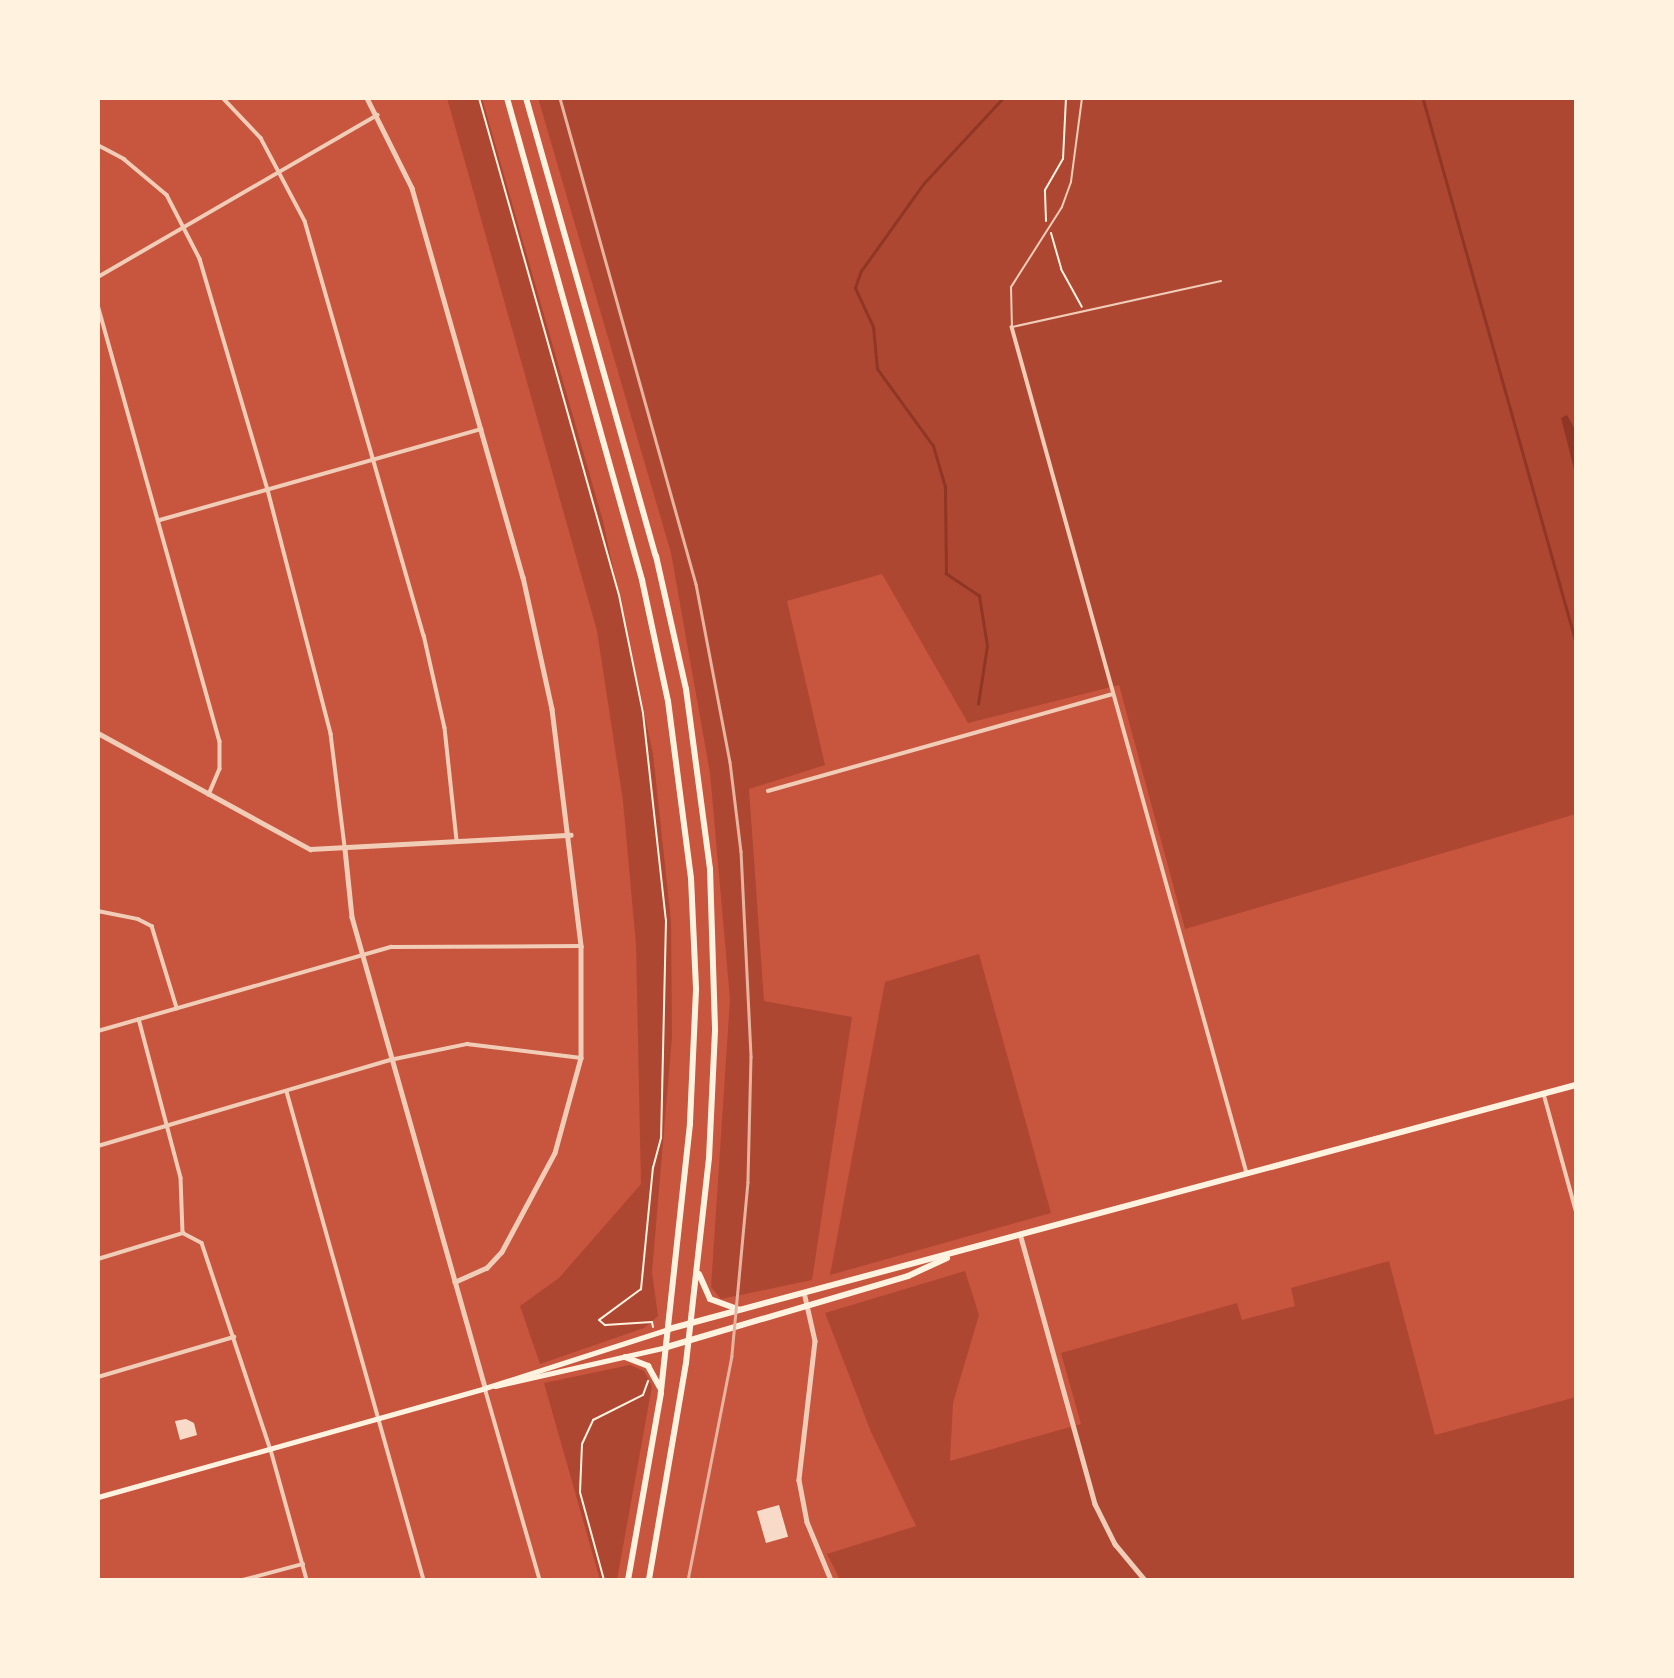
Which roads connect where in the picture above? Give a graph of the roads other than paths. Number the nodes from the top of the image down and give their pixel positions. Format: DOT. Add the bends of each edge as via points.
graph roads {
  1 [pos="223,98"];
  2 [pos="367,98"];
  3 [pos="507,98"];
  4 [pos="526,98"];
  5 [pos="1083,98"];
  6 [pos="378,115"];
  7 [pos="98,145"];
  8 [pos="281,171"];
  9 [pos="185,226"];
  10 [pos="98,277"];
  11 [pos="1222,281"];
  12 [pos="98,305"];
  13 [pos="1012,327"];
  14 [pos="482,428"];
  15 [pos="374,459"];
  16 [pos="268,490"];
  17 [pos="160,520"];
  18 [pos="1113,693"];
  19 [pos="98,733"];
  20 [pos="768,792"];
  21 [pos="209,796"];
  22 [pos="571,835"];
  23 [pos="457,841"];
  24 [pos="345,849"];
  25 [pos="98,911"];
  26 [pos="581,946"];
  27 [pos="362,955"];
  28 [pos="177,1008"];
  29 [pos="139,1019"];
  30 [pos="98,1031"];
  31 [pos="581,1058"];
  32 [pos="390,1060"];
  33 [pos="1576,1085"];
  34 [pos="287,1092"];
  35 [pos="1544,1094"];
  36 [pos="170,1125"];
  37 [pos="98,1146"];
  38 [pos="1248,1175"];
  39 [pos="1576,1210"];
  40 [pos="183,1233"];
  41 [pos="1021,1237"];
  42 [pos="955,1255"];
  43 [pos="98,1259"];
  44 [pos="698,1267"];
  45 [pos="455,1282"];
  46 [pos="804,1291"];
  47 [pos="808,1307"];
  48 [pos="738,1309"];
  49 [pos="691,1322"];
  50 [pos="669,1329"];
  51 [pos="234,1337"];
  52 [pos="689,1341"];
  53 [pos="667,1347"];
  54 [pos="625,1357"];
  55 [pos="98,1377"];
  56 [pos="485,1388"];
  57 [pos="661,1393"];
  58 [pos="378,1419"];
  59 [pos="271,1450"];
  60 [pos="98,1497"];
  61 [pos="303,1563"];
  62 [pos="243,1580"];
  63 [pos="307,1580"];
  64 [pos="424,1580"];
  65 [pos="540,1580"];
  66 [pos="628,1580"];
  67 [pos="649,1580"];
  68 [pos="831,1580"];
  69 [pos="1145,1580"];
  1 -- 8 [label="street" via="261,138"];
  2 -- 6 [label="street"];
  3 -- 50 [label="main road" via="635,549 681,787 694,914 695,1031"];
  4 -- 44 [label="main road" via="656,556 695,750 710,869 715,978 711,1130"];
  5 -- 13 [label="lane" via="1071,182 1043,239 1011,287"];
  6 -- 8 [label="street"];
  6 -- 14 [label="street" via="412,188"];
  7 -- 9 [label="street" via="124,159 167,195"];
  8 -- 9 [label="street"];
  8 -- 15 [label="street" via="305,221"];
  9 -- 10 [label="street"];
  9 -- 16 [label="street" via="200,259"];
  11 -- 13 [label="lane"];
  12 -- 17 [label="street"];
  13 -- 18 [label="street"];
  14 -- 15 [label="street"];
  14 -- 22 [label="street" via="545,671"];
  15 -- 16 [label="street"];
  15 -- 23 [label="street" via="425,635 445,728"];
  16 -- 17 [label="street"];
  16 -- 24 [label="street" via="331,733"];
  17 -- 21 [label="street" via="220,741 220,769"];
  18 -- 20 [label="street"];
  18 -- 38 [label="street"];
  19 -- 21 [label="street"];
  21 -- 24 [label="street" via="310,849"];
  22 -- 23 [label="street"];
  22 -- 26 [label="street"];
  23 -- 24 [label="street"];
  24 -- 27 [label="street" via="350,911"];
  25 -- 28 [label="street" via="152,926"];
  26 -- 27 [label="street" via="391,947"];
  26 -- 31 [label="street"];
  27 -- 28 [label="street"];
  27 -- 32 [label="street"];
  28 -- 29 [label="street"];
  29 -- 30 [label="street"];
  29 -- 36 [label="street"];
  31 -- 32 [label="street" via="467,1044"];
  31 -- 45 [label="street" via="555,1153 522,1222 487,1268"];
  32 -- 34 [label="street"];
  32 -- 45 [label="street"];
  33 -- 35 [label="main road"];
  34 -- 36 [label="street"];
  34 -- 58 [label="street"];
  35 -- 38 [label="main road"];
  35 -- 39 [label="street"];
  36 -- 37 [label="street"];
  36 -- 40 [label="street" via="181,1178"];
  38 -- 41 [label="main road"];
  40 -- 43 [label="street"];
  40 -- 51 [label="street" via="202,1243"];
  41 -- 42 [label="main road"];
  41 -- 69 [label="street" via="1095,1504 1115,1544"];
  42 -- 46 [label="main road"];
  42 -- 47 [label="main road" via="908,1276"];
  44 -- 48 [label="main road" via="707,1296"];
  44 -- 49 [label="main road"];
  45 -- 56 [label="street"];
  46 -- 47 [label="street"];
  46 -- 48 [label="main road"];
  47 -- 52 [label="main road"];
  47 -- 68 [label="street" via="815,1345 799,1480 807,1522"];
  48 -- 49 [label="main road"];
  49 -- 50 [label="main road"];
  49 -- 52 [label="main road"];
  50 -- 53 [label="main road"];
  50 -- 56 [label="main road"];
  51 -- 55 [label="street"];
  51 -- 59 [label="street"];
  52 -- 53 [label="main road"];
  52 -- 67 [label="main road"];
  53 -- 54 [label="main road"];
  53 -- 57 [label="main road"];
  54 -- 56 [label="main road"];
  54 -- 57 [label="main road" via="651,1369"];
  56 -- 58 [label="main road"];
  56 -- 65 [label="street"];
  57 -- 66 [label="main road"];
  58 -- 59 [label="main road"];
  58 -- 64 [label="street"];
  59 -- 60 [label="main road"];
  59 -- 61 [label="street"];
  61 -- 62 [label="street"];
  61 -- 63 [label="street"];
}
